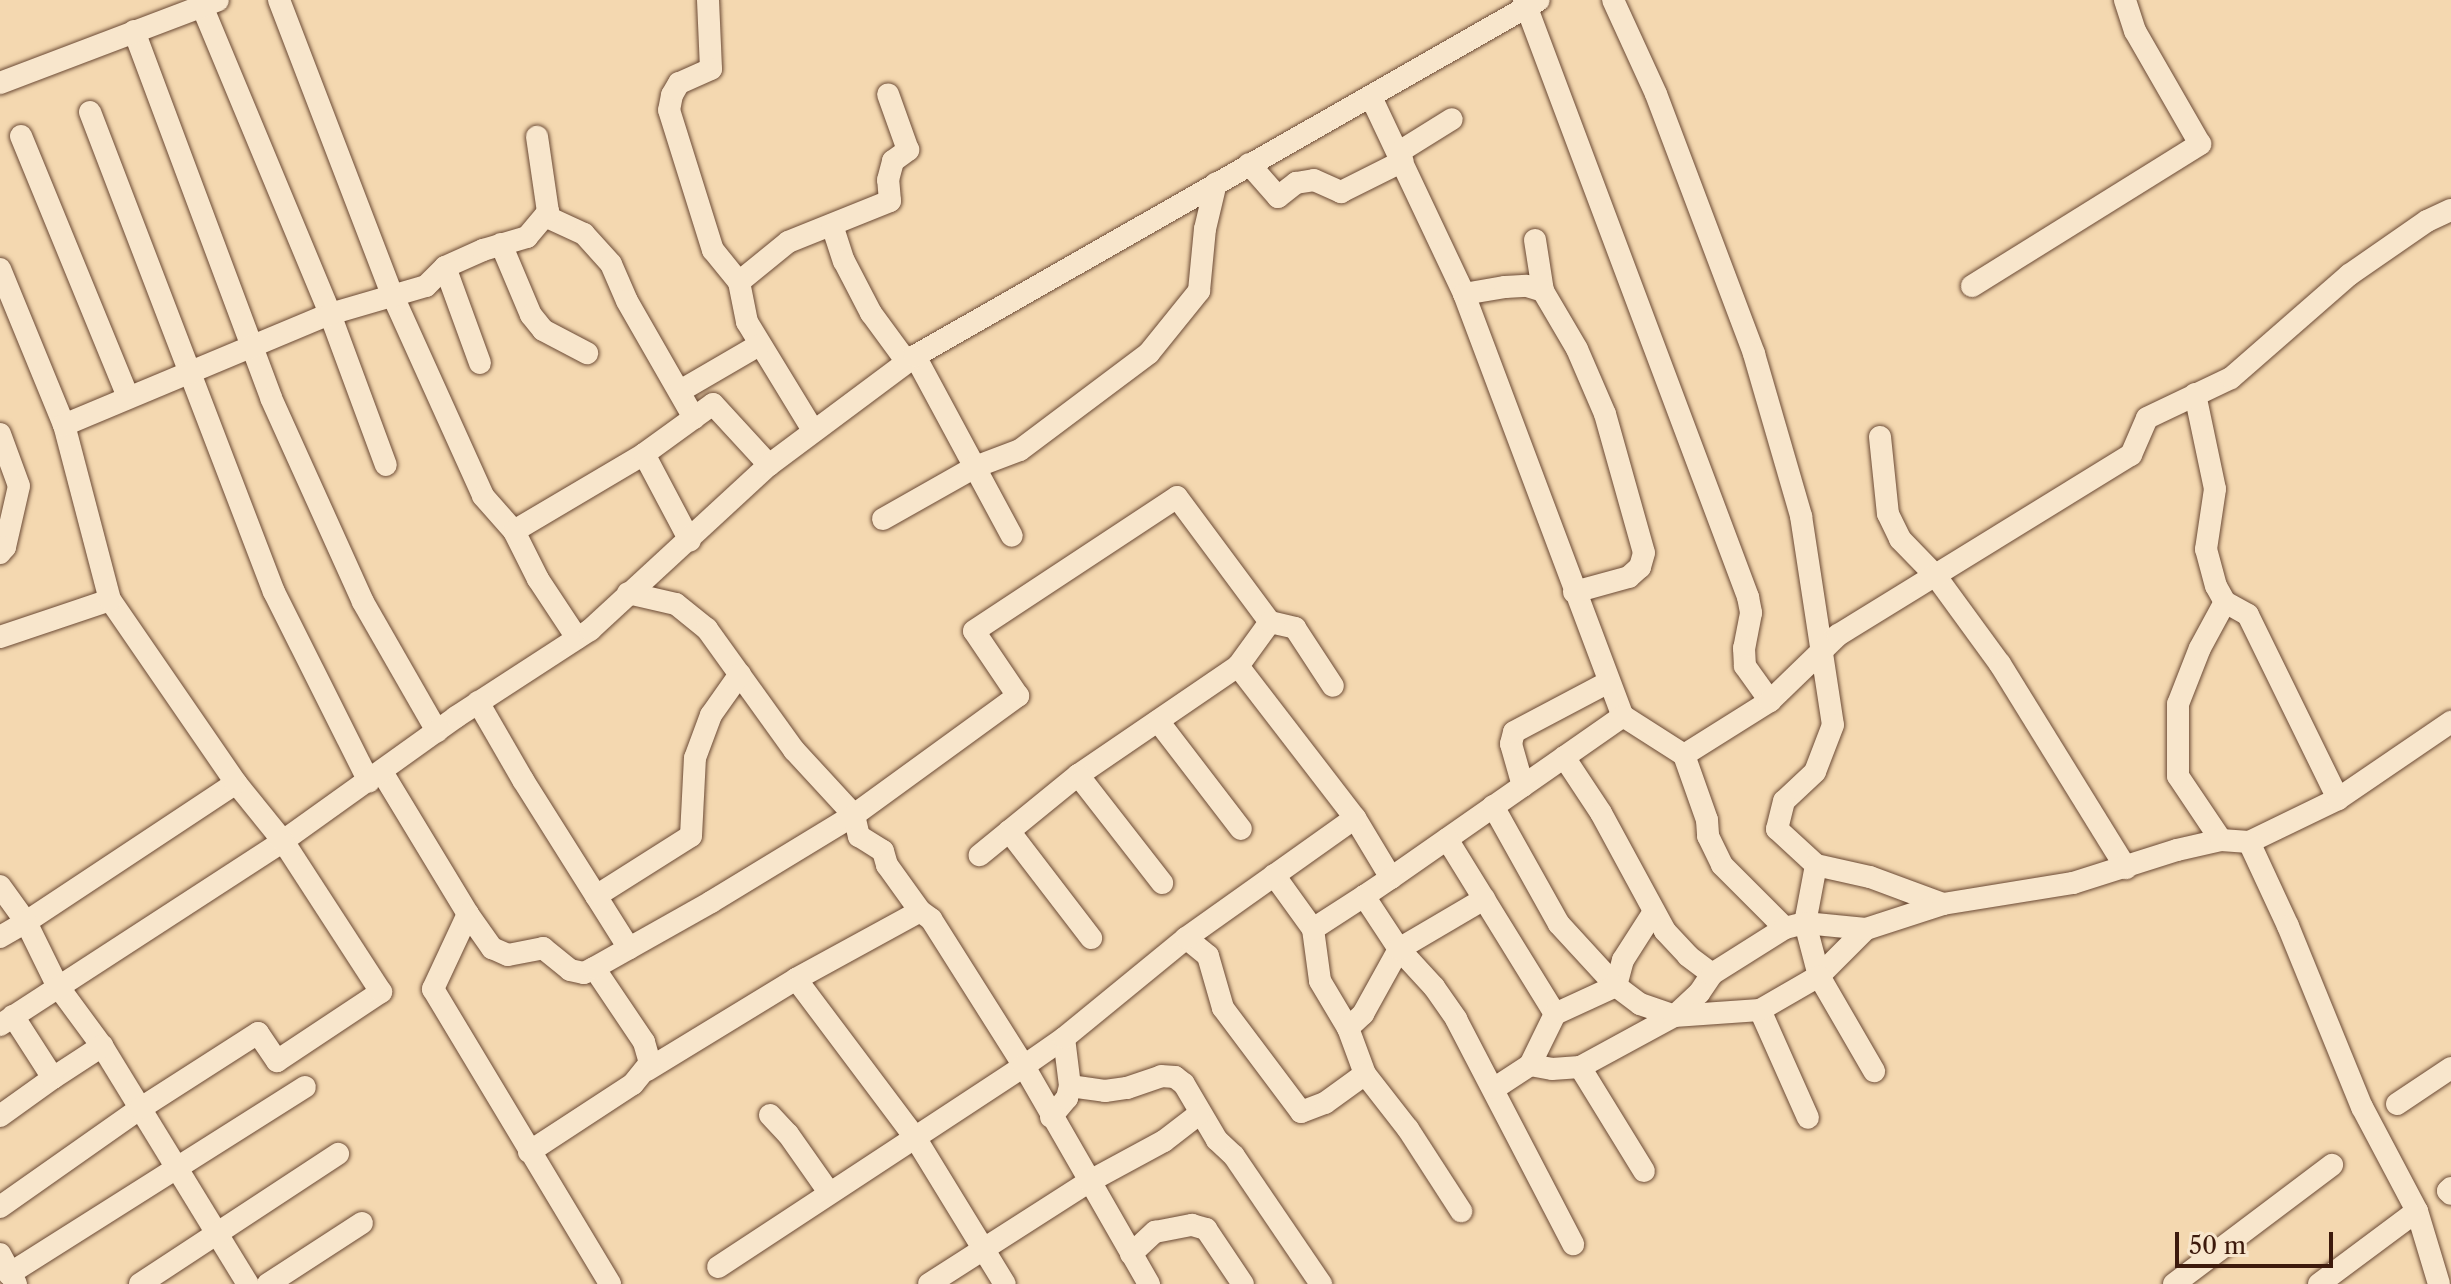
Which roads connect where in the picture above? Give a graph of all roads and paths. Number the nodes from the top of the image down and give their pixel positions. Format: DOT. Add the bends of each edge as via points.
graph roads {
  1 [pos="279,0"];
  2 [pos="708,0"];
  3 [pos="1613,0"];
  4 [pos="2125,0"];
  5 [pos="1529,2"];
  6 [pos="210,3"];
  7 [pos="134,31"];
  8 [pos="0,83"];
  9 [pos="888,94"];
  10 [pos="1371,97"];
  11 [pos="90,112"];
  12 [pos="1452,119"];
  13 [pos="21,136"];
  14 [pos="537,137"];
  15 [pos="1401,156"];
  16 [pos="1249,164"];
  17 [pos="1216,183"];
  18 [pos="2451,210"];
  19 [pos="545,216"];
  20 [pos="832,225"];
  21 [pos="1535,240"];
  22 [pos="501,244"];
  23 [pos="445,267"];
  24 [pos="0,269"];
  25 [pos="739,282"];
  26 [pos="1972,286"];
  27 [pos="1543,291"];
  28 [pos="392,294"];
  29 [pos="1464,294"];
  30 [pos="330,314"];
  31 [pos="759,345"];
  32 [pos="253,346"];
  33 [pos="587,353"];
  34 [pos="911,359"];
  35 [pos="480,363"];
  36 [pos="191,371"];
  37 [pos="680,391"];
  38 [pos="2195,394"];
  39 [pos="128,397"];
  40 [pos="694,418"];
  41 [pos="64,425"];
  42 [pos="813,430"];
  43 [pos="0,434"];
  44 [pos="1880,437"];
  45 [pos="644,454"];
  46 [pos="386,465"];
  47 [pos="769,465"];
  48 [pos="975,467"];
  49 [pos="883,519"];
  50 [pos="514,531"];
  51 [pos="1012,536"];
  52 [pos="690,541"];
  53 [pos="0,553"];
  54 [pos="1935,575"];
  55 [pos="1574,592"];
  56 [pos="628,593"];
  57 [pos="110,600"];
  58 [pos="2225,602"];
  59 [pos="1270,622"];
  60 [pos="0,637"];
  61 [pos="577,638"];
  62 [pos="1820,654"];
  63 [pos="1238,666"];
  64 [pos="740,674"];
  65 [pos="1609,682"];
  66 [pos="1333,686"];
  67 [pos="1770,701"];
  68 [pos="478,702"];
  69 [pos="1623,716"];
  70 [pos="1158,721"];
  71 [pos="2451,722"];
  72 [pos="437,731"];
  73 [pos="1684,755"];
  74 [pos="1564,757"];
  75 [pos="1078,775"];
  76 [pos="375,777"];
  77 [pos="236,783"];
  78 [pos="1523,786"];
  79 [pos="2338,799"];
  80 [pos="1493,806"];
  81 [pos="854,815"];
  82 [pos="1355,818"];
  83 [pos="1241,829"];
  84 [pos="1009,831"];
  85 [pos="1447,839"];
  86 [pos="2221,840"];
  87 [pos="283,841"];
  88 [pos="2249,842"];
  89 [pos="980,855"];
  90 [pos="1816,865"];
  91 [pos="2126,868"];
  92 [pos="1274,875"];
  93 [pos="1391,878"];
  94 [pos="1162,883"];
  95 [pos="0,886"];
  96 [pos="596,896"];
  97 [pos="1364,896"];
  98 [pos="1484,899"];
  99 [pos="1943,904"];
  100 [pos="920,911"];
  101 [pos="1653,913"];
  102 [pos="468,914"];
  103 [pos="26,922"];
  104 [pos="1795,925"];
  105 [pos="1313,929"];
  106 [pos="1866,929"];
  107 [pos="0,937"];
  108 [pos="1091,938"];
  109 [pos="1186,938"];
  110 [pos="629,948"];
  111 [pos="1399,949"];
  112 [pos="594,968"];
  113 [pos="1712,974"];
  114 [pos="1819,976"];
  115 [pos="796,979"];
  116 [pos="57,985"];
  117 [pos="1616,986"];
  118 [pos="1760,1010"];
  119 [pos="1555,1014"];
  120 [pos="1674,1016"];
  121 [pos="7,1020"];
  122 [pos="1348,1028"];
  123 [pos="1064,1038"];
  124 [pos="102,1046"];
  125 [pos="1530,1065"];
  126 [pos="1024,1066"];
  127 [pos="1580,1067"];
  128 [pos="2451,1068"];
  129 [pos="647,1070"];
  130 [pos="1874,1071"];
  131 [pos="1365,1074"];
  132 [pos="53,1078"];
  133 [pos="1070,1086"];
  134 [pos="305,1087"];
  135 [pos="1495,1088"];
  136 [pos="2397,1104"];
  137 [pos="141,1108"];
  138 [pos="1199,1114"];
  139 [pos="770,1115"];
  140 [pos="0,1116"];
  141 [pos="1051,1117"];
  142 [pos="1808,1118"];
  143 [pos="916,1139"];
  144 [pos="529,1152"];
  145 [pos="338,1154"];
  146 [pos="2332,1165"];
  147 [pos="179,1168"];
  148 [pos="1644,1171"];
  149 [pos="1090,1181"];
  150 [pos="828,1191"];
  151 [pos="0,1207"];
  152 [pos="1461,1211"];
  153 [pos="2417,1211"];
  154 [pos="362,1223"];
  155 [pos="215,1234"];
  156 [pos="1573,1244"];
  157 [pos="980,1249"];
  158 [pos="1131,1254"];
  159 [pos="718,1267"];
  160 [pos="8,1271"];
  161 [pos="140,1284"];
  162 [pos="248,1284"];
  163 [pos="268,1284"];
  164 [pos="610,1284"];
  165 [pos="929,1284"];
  166 [pos="1005,1284"];
  167 [pos="1149,1284"];
  168 [pos="1243,1284"];
  169 [pos="1321,1284"];
  170 [pos="2174,1284"];
  171 [pos="2319,1284"];
  172 [pos="2439,1284"];
  1 -- 28 [label="street"];
  2 -- 25 [label="street" via="711,69 679,83 669,110 713,250"];
  3 -- 62 [label="street" via="1656,94 1754,354 1801,516"];
  4 -- 26 [label="street" via="2135,31 2200,144"];
  5 -- 10 [label="street"];
  5 -- 67 [label="street" via="1748,597 1745,666"];
  6 -- 7 [label="street"];
  6 -- 30 [label="street"];
  7 -- 8 [label="street"];
  7 -- 32 [label="street"];
  9 -- 20 [label="street" via="908,150 893,161 890,201"];
  10 -- 15 [label="street"];
  10 -- 16 [label="street"];
  11 -- 36 [label="street"];
  12 -- 15 [label="street"];
  13 -- 39 [label="street"];
  14 -- 19 [label="street"];
  15 -- 16 [label="street" via="1341,192 1314,180 1296,183 1278,197"];
  15 -- 29 [label="street"];
  16 -- 17 [label="street"];
  17 -- 34 [label="street"];
  17 -- 48 [label="street" via="1205,229 1203,279 1176,322 1149,353 1048,431 1020,450"];
  18 -- 38 [label="street" via="2349,275 2231,378"];
  19 -- 22 [label="street" via="527,237"];
  19 -- 37 [label="street" via="584,234 611,264"];
  20 -- 25 [label="street" via="788,242"];
  20 -- 34 [label="street" via="871,313"];
  21 -- 27 [label="street"];
  22 -- 23 [label="street"];
  22 -- 33 [label="street" via="531,315 543,330"];
  23 -- 28 [label="street" via="426,286"];
  23 -- 35 [label="street"];
  24 -- 41 [label="street"];
  25 -- 31 [label="street" via="747,322"];
  27 -- 29 [label="street" via="1527,286"];
  27 -- 55 [label="street" via="1577,349 1605,414 1644,553 1640,567 1629,577"];
  28 -- 30 [label="street"];
  28 -- 50 [label="street" via="483,496"];
  29 -- 55 [label="street"];
  30 -- 32 [label="street"];
  30 -- 46 [label="street"];
  31 -- 37 [label="street"];
  31 -- 42 [label="street"];
  32 -- 36 [label="street"];
  32 -- 72 [label="street" via="363,602"];
  34 -- 42 [label="street"];
  34 -- 48 [label="street"];
  36 -- 39 [label="street"];
  36 -- 76 [label="street" via="274,592"];
  37 -- 40 [label="street"];
  38 -- 54 [label="street" via="2147,418 2131,455"];
  38 -- 58 [label="street" via="2215,489 2206,549"];
  39 -- 41 [label="street"];
  40 -- 45 [label="street"];
  40 -- 47 [label="street" via="713,404"];
  41 -- 57 [label="street"];
  42 -- 47 [label="street"];
  43 -- 53 [label="street" via="19,486"];
  44 -- 54 [label="street" via="1888,514 1900,539"];
  45 -- 50 [label="street"];
  45 -- 52 [label="street"];
  47 -- 52 [label="street"];
  48 -- 49 [label="street"];
  48 -- 51 [label="street"];
  50 -- 61 [label="street"];
  52 -- 56 [label="street"];
  54 -- 62 [label="street" via="1838,635"];
  54 -- 91 [label="street" via="2000,664"];
  55 -- 65 [label="street"];
  56 -- 61 [label="street"];
  56 -- 64 [label="street" via="676,604 707,629"];
  57 -- 60 [label="street"];
  57 -- 77 [label="street"];
  58 -- 79 [label="street" via="2248,615"];
  58 -- 86 [label="street" via="2178,704 2178,776"];
  59 -- 63 [label="street"];
  59 -- 66 [label="street" via="1295,628"];
  59 -- 81 [label="street" via="1177,497 974,631 1018,696"];
  61 -- 68 [label="street"];
  62 -- 67 [label="street"];
  62 -- 90 [label="street" via="1833,725 1815,772 1784,801 1777,829"];
  63 -- 70 [label="street"];
  63 -- 82 [label="street"];
  64 -- 81 [label="street" via="794,750"];
  64 -- 96 [label="street" via="711,715 695,758 691,836"];
  65 -- 69 [label="street"];
  65 -- 78 [label="street" via="1514,732 1511,744"];
  67 -- 73 [label="street"];
  68 -- 72 [label="street"];
  68 -- 96 [label="street"];
  69 -- 73 [label="street"];
  69 -- 74 [label="street"];
  70 -- 75 [label="street"];
  70 -- 83 [label="street"];
  71 -- 79 [label="street"];
  72 -- 76 [label="street"];
  73 -- 104 [label="street" via="1722,865"];
  74 -- 78 [label="street"];
  74 -- 101 [label="street" via="1601,813"];
  75 -- 84 [label="street"];
  75 -- 94 [label="street"];
  76 -- 87 [label="street"];
  76 -- 102 [label="street"];
  77 -- 87 [label="street"];
  77 -- 103 [label="street"];
  78 -- 80 [label="street"];
  79 -- 88 [label="street"];
  80 -- 85 [label="street"];
  80 -- 117 [label="street" via="1559,924"];
  81 -- 100 [label="street" via="859,836 883,851"];
  81 -- 110 [label="street"];
  82 -- 92 [label="street"];
  82 -- 93 [label="street"];
  84 -- 89 [label="street"];
  84 -- 108 [label="street"];
  85 -- 93 [label="street"];
  85 -- 98 [label="street"];
  86 -- 88 [label="street"];
  86 -- 91 [label="street"];
  87 -- 116 [label="street"];
  87 -- 137 [label="street" via="381,992 277,1061 258,1033"];
  88 -- 153 [label="street" via="2362,1107"];
  90 -- 99 [label="street" via="1870,877"];
  90 -- 104 [label="street"];
  91 -- 99 [label="street" via="2073,883"];
  92 -- 105 [label="street"];
  92 -- 109 [label="street"];
  93 -- 97 [label="street"];
  95 -- 103 [label="street"];
  96 -- 110 [label="street"];
  97 -- 105 [label="street"];
  97 -- 111 [label="street"];
  98 -- 111 [label="street"];
  98 -- 119 [label="street"];
  99 -- 106 [label="street"];
  100 -- 115 [label="street"];
  100 -- 126 [label="street" via="931,919"];
  101 -- 113 [label="street" via="1688,956"];
  101 -- 117 [label="street" via="1623,960"];
  102 -- 112 [label="street" via="492,948 508,955 543,948 570,970 584,973"];
  102 -- 144 [label="street" via="433,989"];
  103 -- 107 [label="street"];
  103 -- 116 [label="street"];
  104 -- 106 [label="street"];
  104 -- 113 [label="street"];
  104 -- 114 [label="street"];
  105 -- 122 [label="street" via="1320,981"];
  106 -- 114 [label="street"];
  109 -- 123 [label="street"];
  109 -- 131 [label="street" via="1208,956 1223,1008 1301,1112 1325,1103"];
  110 -- 112 [label="street"];
  111 -- 122 [label="street" via="1363,1014"];
  111 -- 135 [label="street" via="1449,1008"];
  112 -- 129 [label="street" via="644,1042"];
  113 -- 120 [label="street"];
  114 -- 118 [label="street"];
  114 -- 130 [label="street"];
  115 -- 129 [label="street"];
  115 -- 143 [label="street"];
  116 -- 121 [label="street"];
  116 -- 124 [label="street"];
  117 -- 119 [label="street"];
  117 -- 120 [label="street" via="1640,1004"];
  118 -- 120 [label="street"];
  118 -- 142 [label="street"];
  119 -- 125 [label="street"];
  120 -- 127 [label="street"];
  121 -- 132 [label="street"];
  122 -- 131 [label="street"];
  123 -- 126 [label="street"];
  123 -- 133 [label="street"];
  124 -- 132 [label="street"];
  124 -- 137 [label="street"];
  125 -- 127 [label="street"];
  125 -- 135 [label="street"];
  126 -- 141 [label="street"];
  126 -- 143 [label="street"];
  127 -- 148 [label="street"];
  128 -- 136 [label="street"];
  129 -- 144 [label="street"];
  131 -- 152 [label="street"];
  132 -- 140 [label="street"];
  133 -- 138 [label="street" via="1105,1091 1175,1077"];
  133 -- 141 [label="street"];
  134 -- 147 [label="street"];
  135 -- 156 [label="street"];
  137 -- 147 [label="street"];
  137 -- 151 [label="street"];
  138 -- 149 [label="street" via="1164,1141"];
  138 -- 169 [label="street"];
  139 -- 150 [label="street"];
  141 -- 149 [label="street"];
  143 -- 150 [label="street"];
  143 -- 157 [label="street"];
  144 -- 164 [label="street"];
  145 -- 155 [label="street"];
  146 -- 170 [label="street"];
  147 -- 155 [label="street"];
  147 -- 160 [label="street"];
  149 -- 157 [label="street"];
  149 -- 158 [label="street"];
  150 -- 159 [label="street"];
  153 -- 171 [label="street"];
  153 -- 172 [label="street"];
  154 -- 163 [label="street"];
  155 -- 161 [label="street"];
  155 -- 162 [label="street"];
  157 -- 165 [label="street"];
  157 -- 166 [label="street"];
  158 -- 167 [label="street"];
  158 -- 168 [label="street" via="1155,1232 1192,1225 1206,1229"];
}
